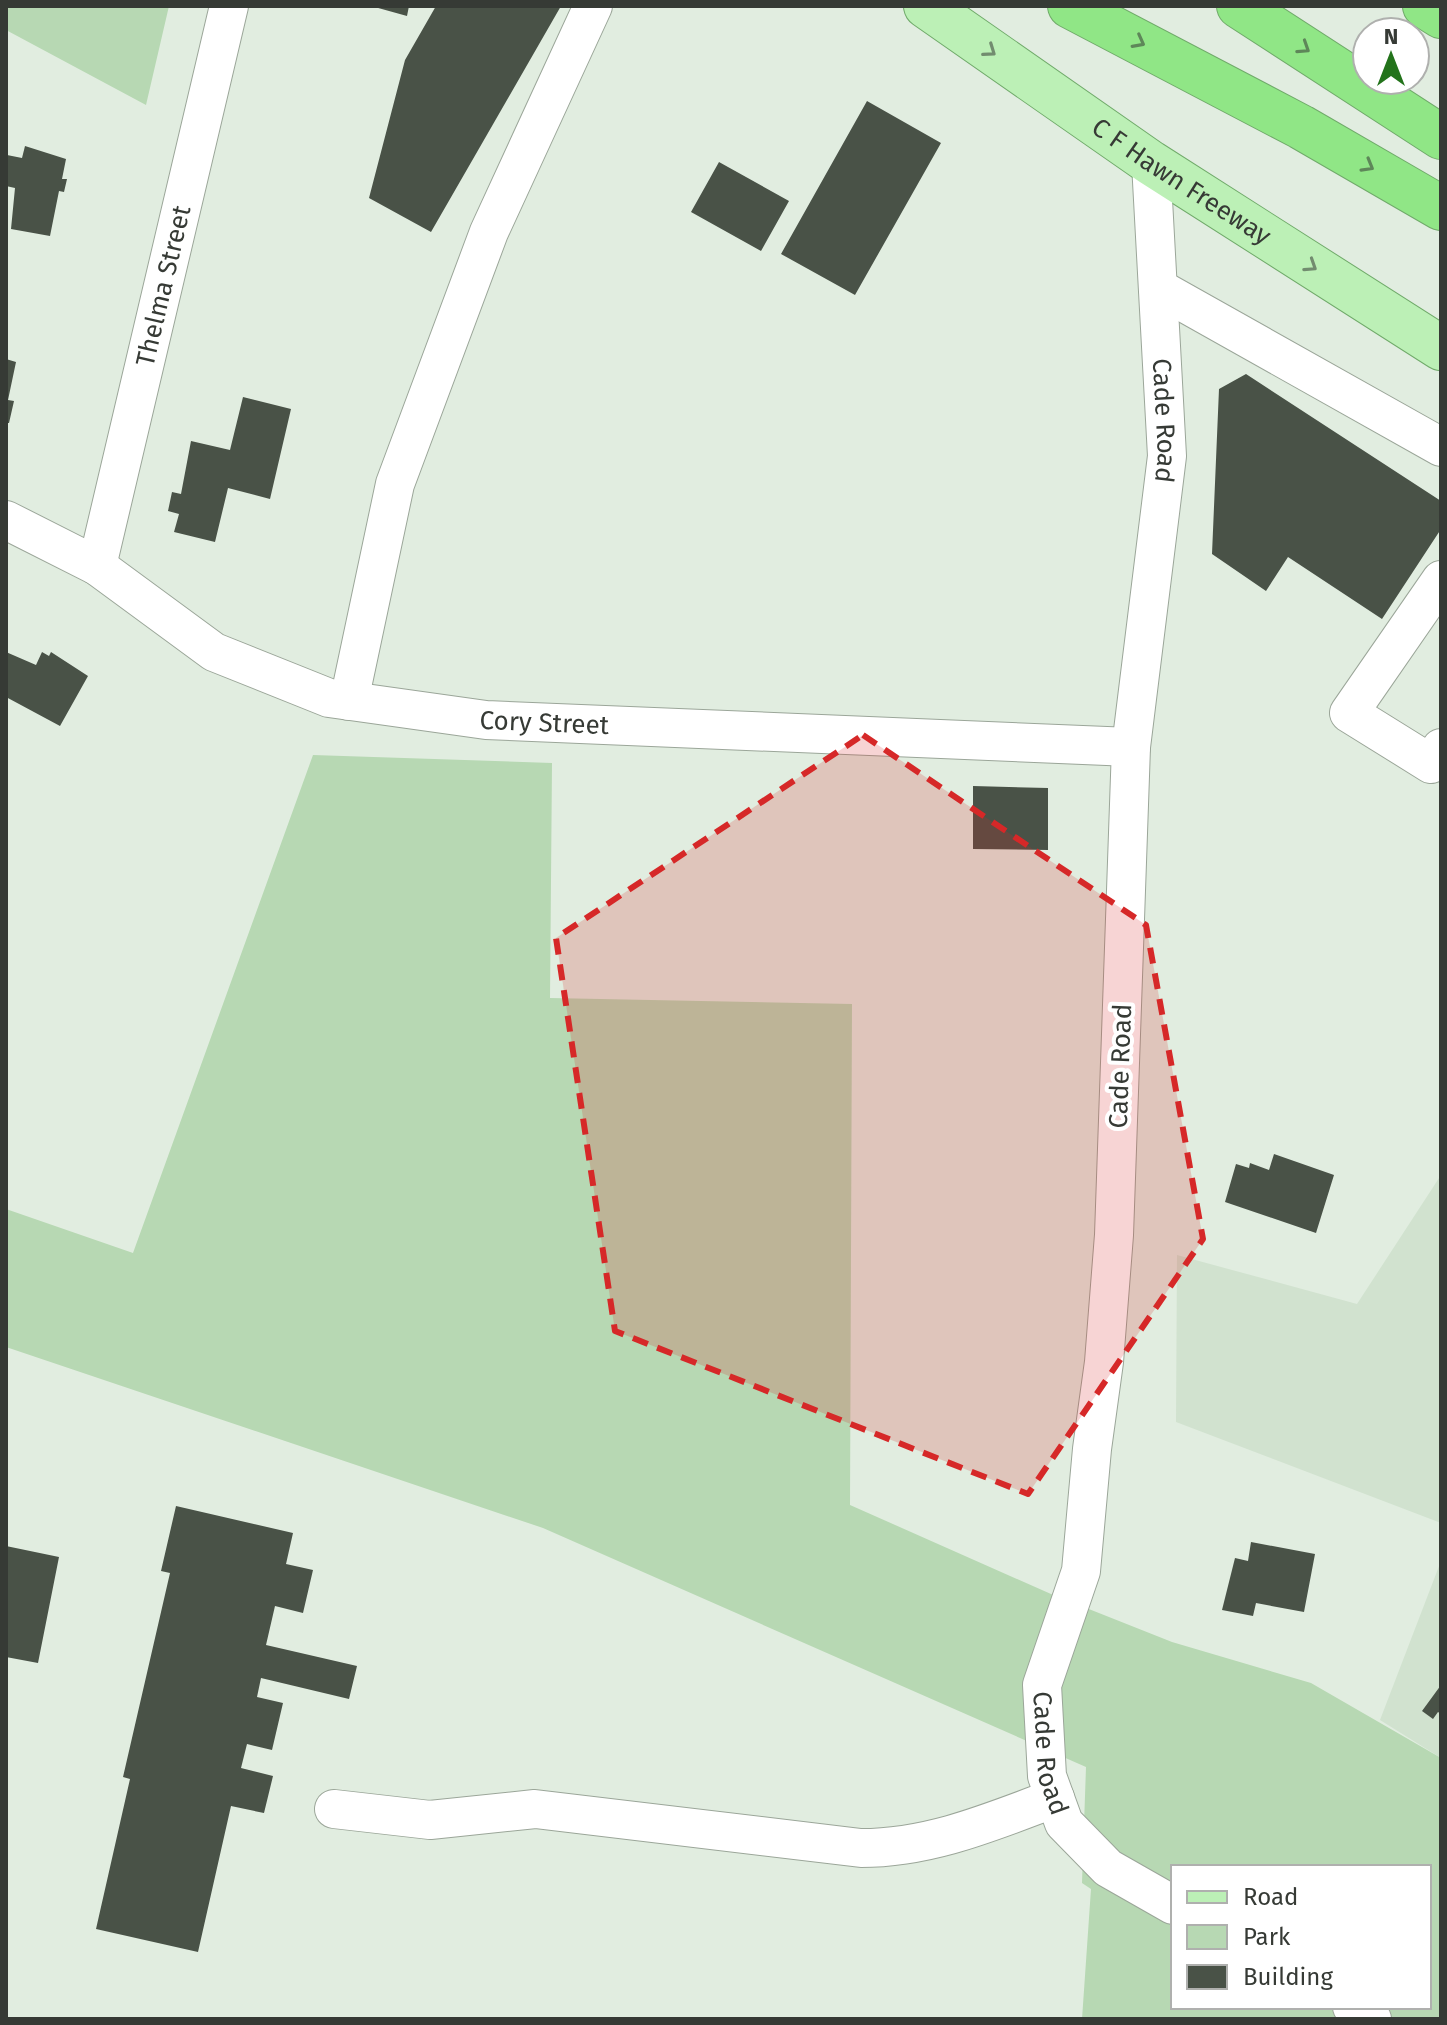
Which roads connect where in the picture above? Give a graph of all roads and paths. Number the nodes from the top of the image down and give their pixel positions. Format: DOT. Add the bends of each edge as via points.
graph roads {
  1 [pos="229,6"];
  2 [pos="593,6"];
  3 [pos="926,6"];
  4 [pos="1070,6"];
  5 [pos="1239,6"];
  6 [pos="1425,6"];
  7 [pos="1441,16"];
  8 [pos="1441,137"];
  9 [pos="1151,163"];
  10 [pos="1441,208"];
  11 [pos="1158,288"];
  12 [pos="1441,348"];
  13 [pos="1441,447"];
  14 [pos="6,520"];
  15 [pos="97,566"];
  16 [pos="1441,580"];
  17 [pos="349,701"];
  18 [pos="1131,747"];
  19 [pos="1441,748"];
  20 [pos="1055,1798"];
  21 [pos="334,1809"];
  22 [pos="1171,1904"];
  1 -- 15 [label="street, Thelma Street"];
  2 -- 17 [label="street" via="489,232 395,484"];
  3 -- 9 [label="main road, C F Hawn Freeway, one-way"];
  4 -- 10 [label="highway, one-way" via="1301,127"];
  5 -- 8 [label="highway, one-way"];
  6 -- 7 [label="highway"];
  9 -- 11 [label="street, Cade Road"];
  9 -- 12 [label="main road, C F Hawn Freeway, one-way"];
  11 -- 13 [label="street"];
  11 -- 18 [label="street, Cade Road" via="1167,456"];
  14 -- 15 [label="street, Cory Street"];
  15 -- 17 [label="street, Cory Street" via="214,652 329,698"];
  16 -- 19 [label="street" via="1349,713 1431,764"];
  17 -- 18 [label="street, Cory Street" via="486,720"];
  18 -- 20 [label="street, Cade Road" via="1114,1235 1104,1362 1081,1571 1042,1685 1047,1776"];
  20 -- 21 [label="street" via="954,1836 901,1848 861,1848 535,1809 430,1820"];
  20 -- 22 [label="street, Cade Road" via="1064,1823 1108,1868"];
}
